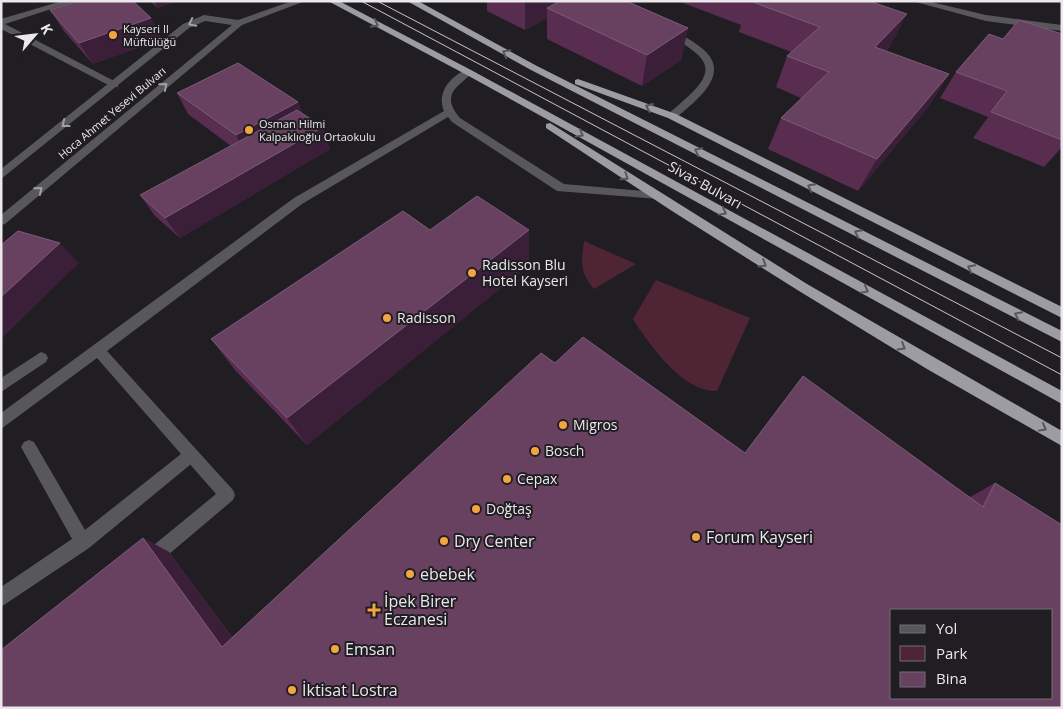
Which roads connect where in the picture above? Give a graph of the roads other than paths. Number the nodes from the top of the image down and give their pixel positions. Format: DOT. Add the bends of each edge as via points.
graph roads {
  1 [pos="72,1"];
  2 [pos="302,1"];
  3 [pos="332,1"];
  4 [pos="411,1"];
  5 [pos="916,1"];
  6 [pos="1,24"];
  7 [pos="239,24"];
  8 [pos="1062,28"];
  9 [pos="662,29"];
  10 [pos="534,68"];
  11 [pos="468,72"];
  12 [pos="115,85"];
  13 [pos="449,112"];
  14 [pos="672,116"];
  15 [pos="2,174"];
  16 [pos="655,196"];
  17 [pos="1,221"];
  18 [pos="1062,313"];
  19 [pos="1062,337"];
  20 [pos="98,350"];
  21 [pos="41,358"];
  22 [pos="1,386"];
  23 [pos="1062,398"];
  24 [pos="1,422"];
  25 [pos="1062,439"];
  26 [pos="28,447"];
  27 [pos="191,455"];
  28 [pos="84,542"];
  29 [pos="137,570"];
  30 [pos="1,598"];
  1 -- 6 [label="street"];
  2 -- 7 [label="street, Hoca Ahmet Yesevi Bulvarı"];
  3 -- 11 [label="highway, Sivas Bulvarı, one-way"];
  10 -- 4 [label="highway, Sivas Bulvarı, one-way"];
  5 -- 8 [label="street" via="986,18"];
  6 -- 12 [label="street"];
  7 -- 12 [label="street, Hoca Ahmet Yesevi Bulvarı, one-way" via="212,18 194,21"];
  17 -- 7 [label="street, Hoca Ahmet Yesevi Bulvarı, one-way"];
  9 -- 14 [label="street" via="698,47 711,69 711,76 701,91"];
  14 -- 10 [label="highway, one-way"];
  19 -- 10 [label="highway, Sivas Bulvarı, one-way"];
  11 -- 13 [label="street" via="449,88 446,101"];
  11 -- 16 [label="highway, one-way"];
  11 -- 23 [label="highway, Sivas Bulvarı, one-way"];
  12 -- 15 [label="street, Hoca Ahmet Yesevi Bulvarı, one-way"];
  13 -- 16 [label="street" via="456,120 561,188"];
  13 -- 20 [label="street" via="298,201"];
  18 -- 14 [label="highway, one-way"];
  16 -- 25 [label="highway, one-way" via="819,299"];
  20 -- 24 [label="street"];
  20 -- 27 [label="street"];
  21 -- 22 [label="street"];
  26 -- 28 [label="street"];
  27 -- 28 [label="street"];
  27 -- 29 [label="street" via="227,495"];
  28 -- 30 [label="street"];
}
